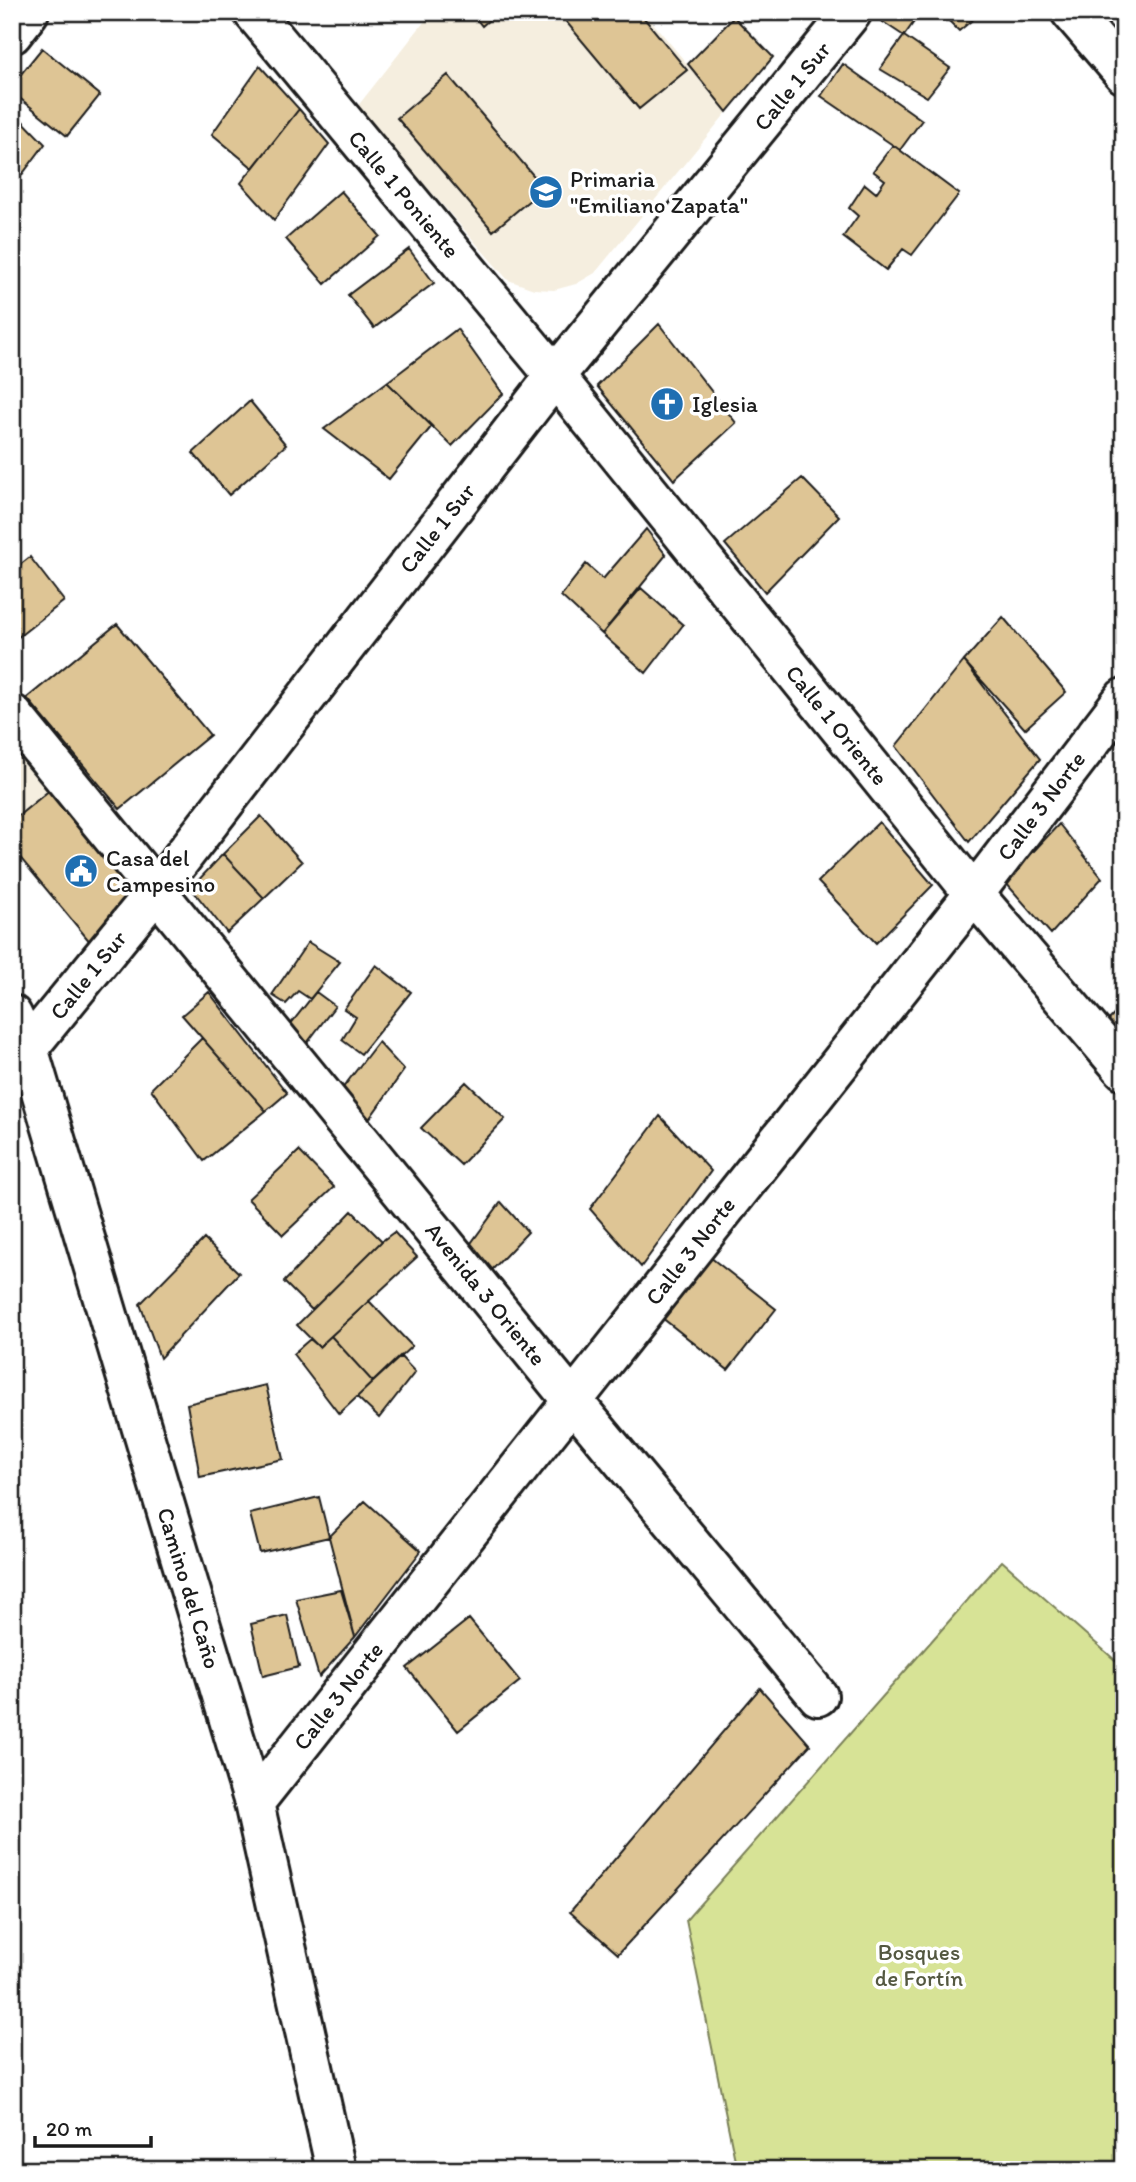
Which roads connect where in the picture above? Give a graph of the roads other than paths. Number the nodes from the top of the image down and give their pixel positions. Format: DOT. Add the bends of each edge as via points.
graph roads {
  1 [pos="29,12"];
  2 [pos="253,12"];
  3 [pos="852,12"];
  4 [pos="1071,12"];
  5 [pos="12,34"];
  6 [pos="1124,74"];
  7 [pos="555,376"];
  8 [pos="1124,698"];
  9 [pos="12,713"];
  10 [pos="157,890"];
  11 [pos="974,894"];
  12 [pos="20,1032"];
  13 [pos="1124,1070"];
  14 [pos="572,1399"];
  15 [pos="818,1696"];
  16 [pos="254,1803"];
  17 [pos="336,2170"];
  1 -- 5 [label="street"];
  2 -- 7 [label="street, Calle 1 Poniente"];
  3 -- 7 [label="street, Calle 1 Sur"];
  4 -- 6 [label="street"];
  7 -- 10 [label="street, Calle 1 Sur"];
  7 -- 11 [label="street, Calle 1 Oriente"];
  8 -- 11 [label="street, Calle 3 Norte"];
  9 -- 10 [label="street, Avenida 3 Oriente"];
  10 -- 12 [label="street, Calle 1 Sur"];
  10 -- 14 [label="street, Avenida 3 Oriente"];
  11 -- 13 [label="street, Calle 1 Oriente"];
  11 -- 14 [label="street, Calle 3 Norte"];
  12 -- 16 [label="street, Camino del Caño"];
  14 -- 15 [label="street, Avenida 3 Oriente"];
  14 -- 16 [label="street, Calle 3 Norte"];
  16 -- 17 [label="street, Camino del Caño"];
}
